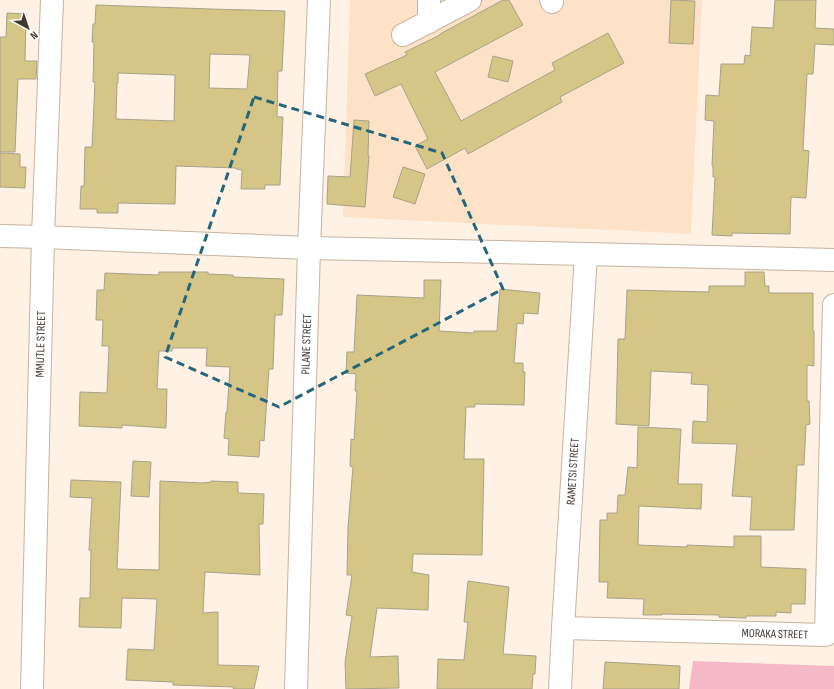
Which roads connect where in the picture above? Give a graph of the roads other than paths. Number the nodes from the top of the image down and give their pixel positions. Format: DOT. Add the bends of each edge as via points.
graph roads {
  1 [pos="52,0"];
  2 [pos="319,0"];
  3 [pos="429,0"];
  4 [pos="470,0"];
  5 [pos="429,22"];
  6 [pos="403,35"];
  7 [pos="0,236"];
  8 [pos="43,237"];
  9 [pos="309,248"];
  10 [pos="586,254"];
  11 [pos="834,260"];
  12 [pos="834,305"];
  13 [pos="563,628"];
  14 [pos="32,689"];
  15 [pos="296,689"];
  16 [pos="560,689"];
  1 -- 8 [label="street, MMUTLE STREET"];
  2 -- 9 [label="street, PILANE STREET"];
  3 -- 5 [label="street"];
  4 -- 5 [label="street"];
  5 -- 6 [label="street"];
  7 -- 8 [label="street"];
  8 -- 9 [label="street"];
  8 -- 14 [label="street, MMUTLE STREET"];
  9 -- 10 [label="street"];
  9 -- 15 [label="street, PILANE STREET"];
  10 -- 11 [label="street"];
  10 -- 13 [label="street, RAMETSI STREET"];
  12 -- 13 [label="street, MORAKA STREET" via="826,635"];
  13 -- 16 [label="street, RAMETSI STREET"];
}
